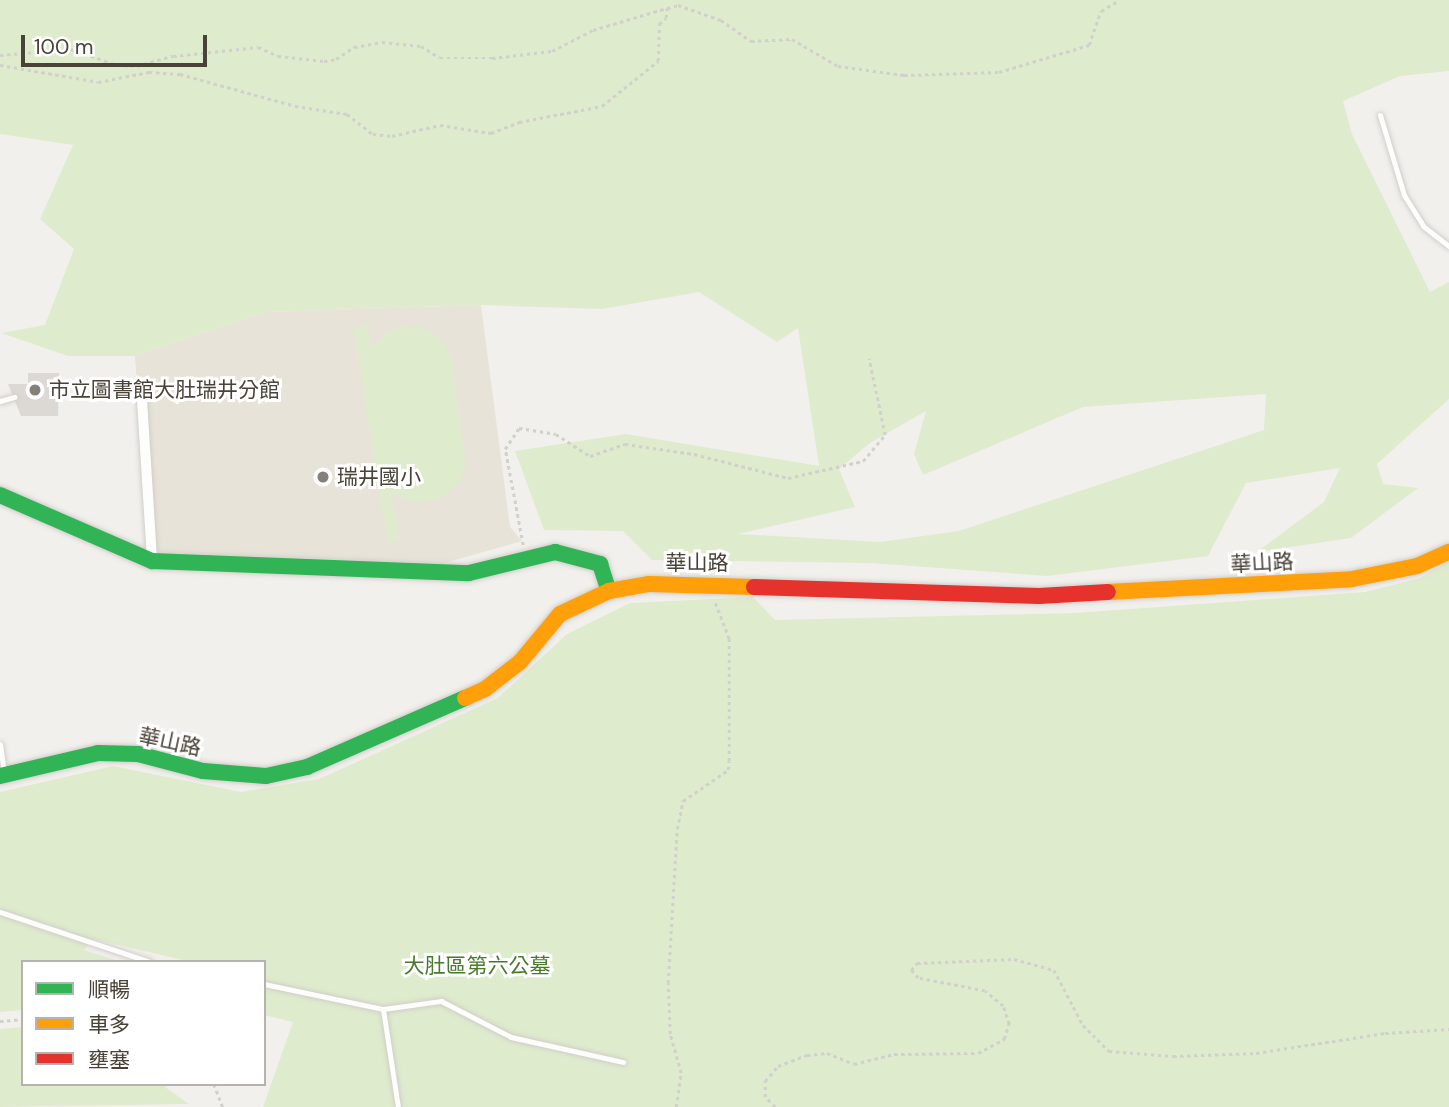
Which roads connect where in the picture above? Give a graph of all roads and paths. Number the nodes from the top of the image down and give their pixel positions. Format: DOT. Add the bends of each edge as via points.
graph roads {
  1 [pos="1119,0"];
  2 [pos="667,8"];
  3 [pos="0,55"];
  4 [pos="0,65"];
  5 [pos="1380,115"];
  6 [pos="1449,246"];
  7 [pos="869,359"];
  8 [pos="14,397"];
  9 [pos="142,400"];
  10 [pos="0,401"];
  11 [pos="0,495"];
  12 [pos="1449,552"];
  13 [pos="526,559"];
  14 [pos="152,561"];
  15 [pos="714,583"];
  16 [pos="609,591"];
  17 [pos="0,744"];
  18 [pos="2,776"];
  19 [pos="0,912"];
  20 [pos="144,960"];
  21 [pos="266,984"];
  22 [pos="383,1009"];
  23 [pos="21,1019"];
  24 [pos="0,1021"];
  25 [pos="1449,1029"];
  26 [pos="623,1062"];
  27 [pos="215,1086"];
  28 [pos="223,1107"];
  29 [pos="398,1107"];
  30 [pos="676,1107"];
  31 [pos="775,1107"];
  1 -- 2 [label="path" via="1101,11 1089,45 999,72 904,75 838,66 792,38 751,41 701,12 678,5"];
  2 -- 3 [label="path" via="593,30 552,51 492,58 440,58 421,46 382,42 354,47 324,61 278,56 258,47 173,56 137,66 117,65 71,49"];
  2 -- 4 [label="path" via="655,43 657,61 602,106 519,122 491,133 440,125 392,136 373,134 347,114 295,106 180,74 149,72 98,82"];
  5 -- 6 [label="lane" via="1404,195 1423,226"];
  7 -- 13 [label="path" via="884,435 863,461 788,478 694,454 625,444 590,456 556,434 519,428 505,449"];
  8 -- 10 [label="lane"];
  9 -- 14 [label="street"];
  11 -- 14 [label="street"];
  12 -- 15 [label="street, 華山路" via="1417,566 1352,579 1039,596"];
  13 -- 14 [label="street" via="469,573"];
  13 -- 16 [label="street" via="555,552 600,564"];
  15 -- 16 [label="street, 華山路" via="649,584"];
  15 -- 30 [label="path" via="714,609 729,639 729,761 728,770 683,801 677,829 668,983 670,1034 681,1073"];
  16 -- 18 [label="street, 華山路" via="560,614 520,662 485,689 307,768 265,776 237,775 138,754 98,753"];
  17 -- 18 [label="lane"];
  19 -- 20 [label="lane"];
  21 -- 22 [label="lane"];
  22 -- 26 [label="lane" via="441,1001 511,1037"];
  22 -- 29 [label="lane"];
  23 -- 24 [label="path"];
  25 -- 31 [label="path" via="1385,1033 1256,1053 1173,1056 1109,1051 1083,1025 1054,970 991,957 917,963 911,970 918,978 985,991 1003,1006 1009,1024 1004,1039 978,1053 894,1054 854,1064 827,1053 807,1055 778,1066 765,1081 765,1097"];
  27 -- 28 [label="path"];
}
